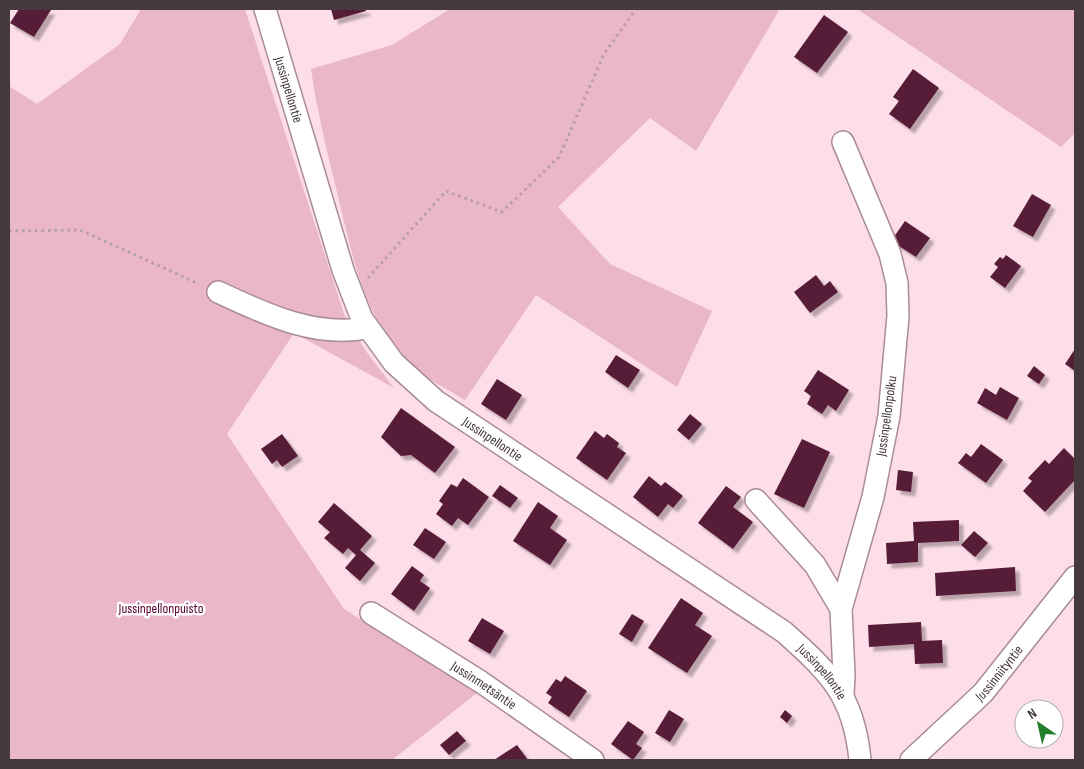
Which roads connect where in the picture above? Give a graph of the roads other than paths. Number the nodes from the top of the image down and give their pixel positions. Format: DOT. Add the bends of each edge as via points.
graph roads {
  1 [pos="265,9"];
  2 [pos="843,142"];
  3 [pos="218,292"];
  4 [pos="368,328"];
  5 [pos="756,500"];
  6 [pos="1075,576"];
  7 [pos="841,609"];
  8 [pos="371,613"];
  9 [pos="843,695"];
  10 [pos="594,760"];
  11 [pos="860,760"];
  12 [pos="911,760"];
  1 -- 4 [label="street, Jussinpellontie" via="352,295"];
  2 -- 7 [label="street, Jussinpellonpolku" via="890,254 897,283 898,316 889,416 873,497"];
  3 -- 4 [label="street" via="257,310 311,328 349,332"];
  4 -- 9 [label="street, Jussinpellontie" via="394,363 436,401 784,632 817,661"];
  5 -- 7 [label="street" via="815,565"];
  6 -- 12 [label="street, Jussinniityntie" via="983,693"];
  7 -- 9 [label="street, Jussinpellonpolku"];
  8 -- 10 [label="street, Jussinmetsäntie"];
  9 -- 11 [label="street, Jussinpellontie"];
}
